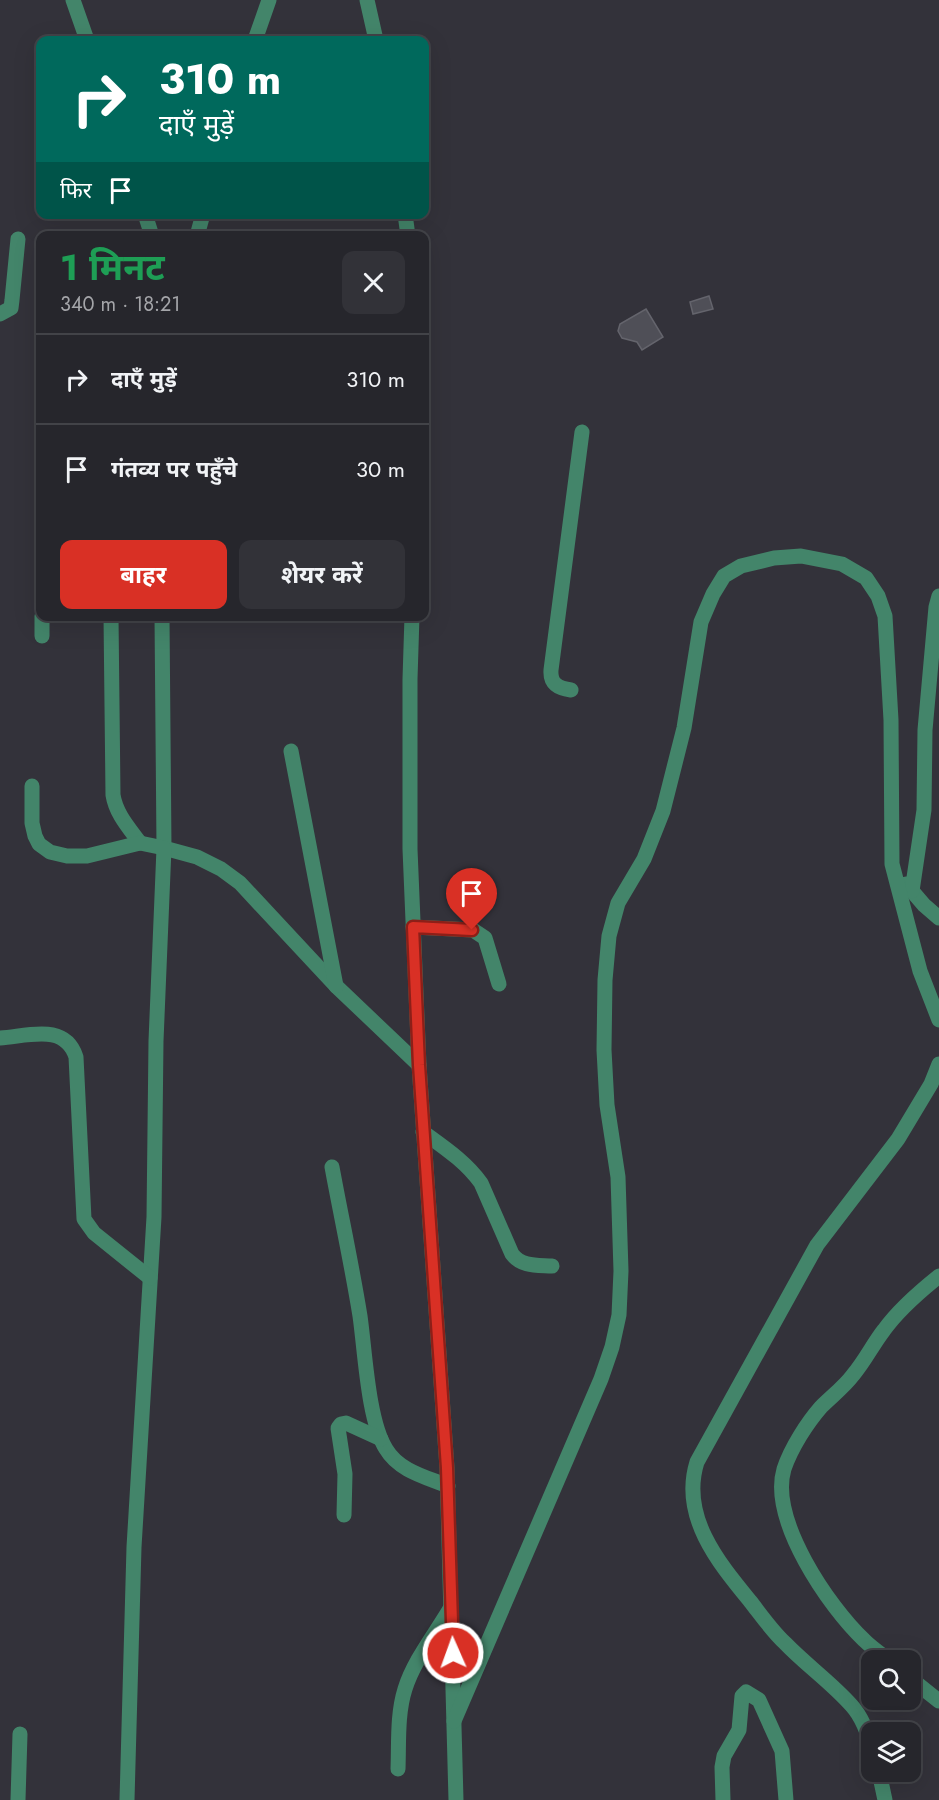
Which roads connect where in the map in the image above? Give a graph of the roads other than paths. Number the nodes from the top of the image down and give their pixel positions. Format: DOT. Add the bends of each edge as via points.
graph roads {
  1 [pos="73,0"];
  2 [pos="268,0"];
  3 [pos="367,0"];
  4 [pos="86,36"];
  5 [pos="256,36"];
  6 [pos="375,36"];
  7 [pos="18,238"];
  8 [pos="0,314"];
  9 [pos="582,432"];
  10 [pos="939,596"];
  11 [pos="42,621"];
  12 [pos="111,621"];
  13 [pos="162,621"];
  14 [pos="412,621"];
  15 [pos="42,636"];
  16 [pos="571,690"];
  17 [pos="291,751"];
  18 [pos="32,786"];
  19 [pos="140,843"];
  20 [pos="164,848"];
  21 [pos="892,864"];
  22 [pos="912,891"];
  23 [pos="939,918"];
  24 [pos="413,927"];
  25 [pos="499,984"];
  26 [pos="336,986"];
  27 [pos="939,1020"];
  28 [pos="0,1038"];
  29 [pos="939,1064"];
  30 [pos="419,1065"];
  31 [pos="423,1132"];
  32 [pos="332,1167"];
  33 [pos="552,1266"];
  34 [pos="939,1276"];
  35 [pos="150,1278"];
  36 [pos="381,1439"];
  37 [pos="448,1486"];
  38 [pos="344,1515"];
  39 [pos="451,1607"];
  40 [pos="876,1650"];
  41 [pos="921,1687"];
  42 [pos="939,1701"];
  43 [pos="454,1721"];
  44 [pos="862,1722"];
  45 [pos="20,1734"];
  46 [pos="398,1769"];
  47 [pos="881,1782"];
  48 [pos="18,1800"];
  49 [pos="127,1800"];
  50 [pos="456,1800"];
  51 [pos="723,1800"];
  52 [pos="786,1800"];
  53 [pos="885,1800"];
  1 -- 4 [label="street"];
  2 -- 5 [label="street"];
  3 -- 6 [label="street"];
  7 -- 8 [label="street" via="11,308"];
  9 -- 16 [label="street" via="550,670 553,683"];
  10 -- 22 [label="street" via="925,730 924,810"];
  11 -- 15 [label="street"];
  12 -- 19 [label="street" via="113,795 122,818"];
  13 -- 20 [label="street"];
  14 -- 24 [label="street"];
  17 -- 26 [label="street"];
  18 -- 19 [label="street" via="35,836 50,852 87,856"];
  19 -- 20 [label="street"];
  20 -- 26 [label="street" via="197,857 240,883"];
  20 -- 35 [label="street"];
  21 -- 22 [label="street"];
  21 -- 27 [label="street" via="920,971"];
  21 -- 43 [label="street" via="891,720 885,616 878,596 866,578 842,564 801,556 741,566 724,576 701,622 684,728 663,811 644,859 618,903 609,936 604,1050 618,1178 621,1271 619,1315 612,1347 602,1379"];
  22 -- 23 [label="street"];
  24 -- 25 [label="street" via="479,933 485,938"];
  24 -- 30 [label="street"];
  26 -- 30 [label="street"];
  28 -- 35 [label="street" via="52,1034 69,1042 76,1057 84,1219 94,1233"];
  29 -- 44 [label="street" via="898,1139 804,1266 697,1462 692,1486 700,1526 722,1566 782,1641 853,1707"];
  30 -- 31 [label="street"];
  31 -- 33 [label="street" via="474,1173 516,1260"];
  31 -- 37 [label="street"];
  32 -- 36 [label="street" via="375,1427"];
  34 -- 40 [label="street" via="885,1329 854,1375 822,1406 797,1443 781,1485 790,1528 813,1575 864,1640"];
  35 -- 49 [label="street" via="134,1547"];
  36 -- 37 [label="street" via="407,1469"];
  36 -- 38 [label="street" via="346,1423 338,1428 345,1474"];
  37 -- 39 [label="street"];
  39 -- 43 [label="street"];
  39 -- 46 [label="street" via="404,1690"];
  41 -- 42 [label="street"];
  43 -- 50 [label="street"];
  45 -- 48 [label="street"];
  47 -- 53 [label="street"];
  51 -- 52 [label="street" via="724,1756 739,1730 742,1696 746,1692 759,1700 782,1751"];
}
